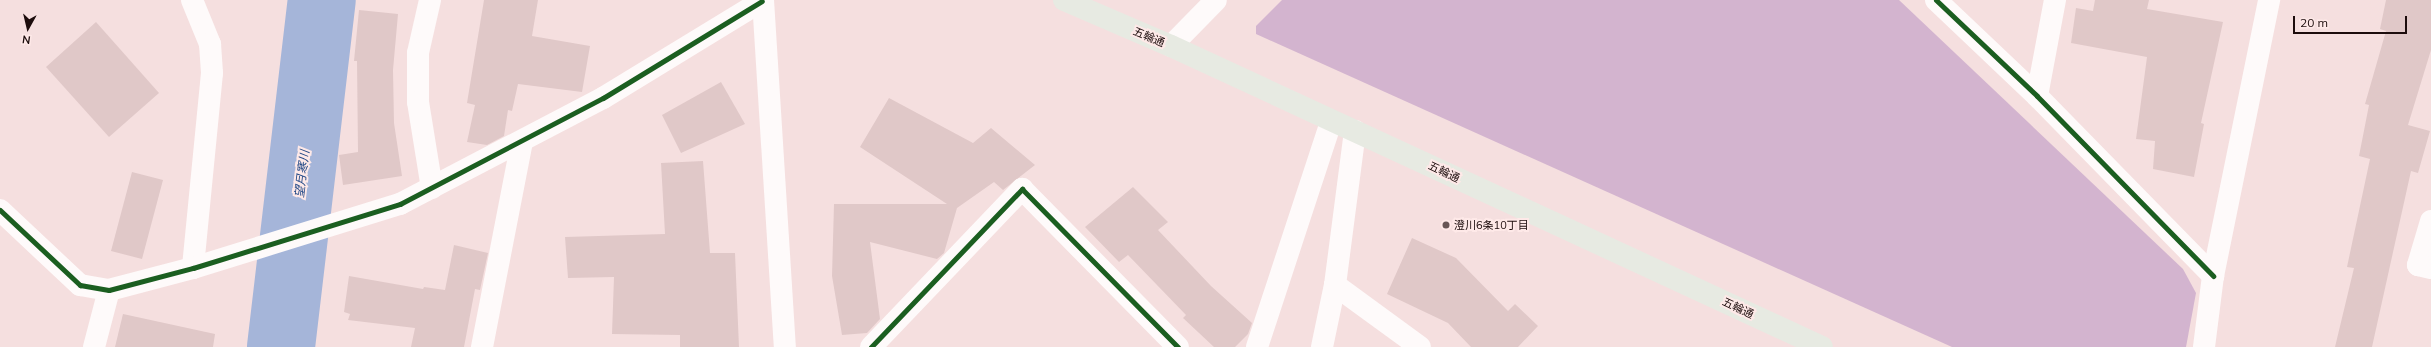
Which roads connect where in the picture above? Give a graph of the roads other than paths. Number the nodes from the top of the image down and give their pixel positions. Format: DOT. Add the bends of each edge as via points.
graph roads {
  1 [pos="192,0"];
  2 [pos="430,0"];
  3 [pos="762,0"];
  4 [pos="1064,0"];
  5 [pos="1216,0"];
  6 [pos="1936,0"];
  7 [pos="2055,0"];
  8 [pos="2269,0"];
  9 [pos="1171,46"];
  10 [pos="2037,96"];
  11 [pos="1331,122"];
  12 [pos="1355,131"];
  13 [pos="522,141"];
  14 [pos="432,188"];
  15 [pos="0,210"];
  16 [pos="2431,221"];
  17 [pos="193,268"];
  18 [pos="2431,268"];
  19 [pos="2213,276"];
  20 [pos="1335,285"];
  21 [pos="109,290"];
  22 [pos="94,347"];
  23 [pos="482,347"];
  24 [pos="785,347"];
  25 [pos="871,347"];
  26 [pos="1178,347"];
  27 [pos="1256,347"];
  28 [pos="1322,347"];
  29 [pos="1420,347"];
  30 [pos="1822,347"];
  31 [pos="2204,347"];
  1 -- 17 [label="street" via="210,44 212,73"];
  2 -- 14 [label="street" via="418,53 418,102"];
  3 -- 13 [label="street" via="603,98"];
  3 -- 24 [label="street"];
  4 -- 9 [label="main road, 五輪通"];
  5 -- 9 [label="street"];
  6 -- 10 [label="street"];
  7 -- 10 [label="street"];
  8 -- 19 [label="street"];
  9 -- 11 [label="main road, 五輪通"];
  10 -- 19 [label="street"];
  11 -- 12 [label="main road, 五輪通"];
  11 -- 27 [label="street"];
  12 -- 20 [label="street"];
  12 -- 30 [label="main road, 五輪通"];
  13 -- 14 [label="street"];
  13 -- 23 [label="street"];
  14 -- 17 [label="street" via="400,204"];
  15 -- 21 [label="street" via="80,285"];
  16 -- 18 [label="street" via="2418,265"];
  17 -- 21 [label="street"];
  19 -- 31 [label="street"];
  20 -- 28 [label="street"];
  20 -- 29 [label="street"];
  21 -- 22 [label="street"];
  25 -- 26 [label="street" via="1022,189"];
}
